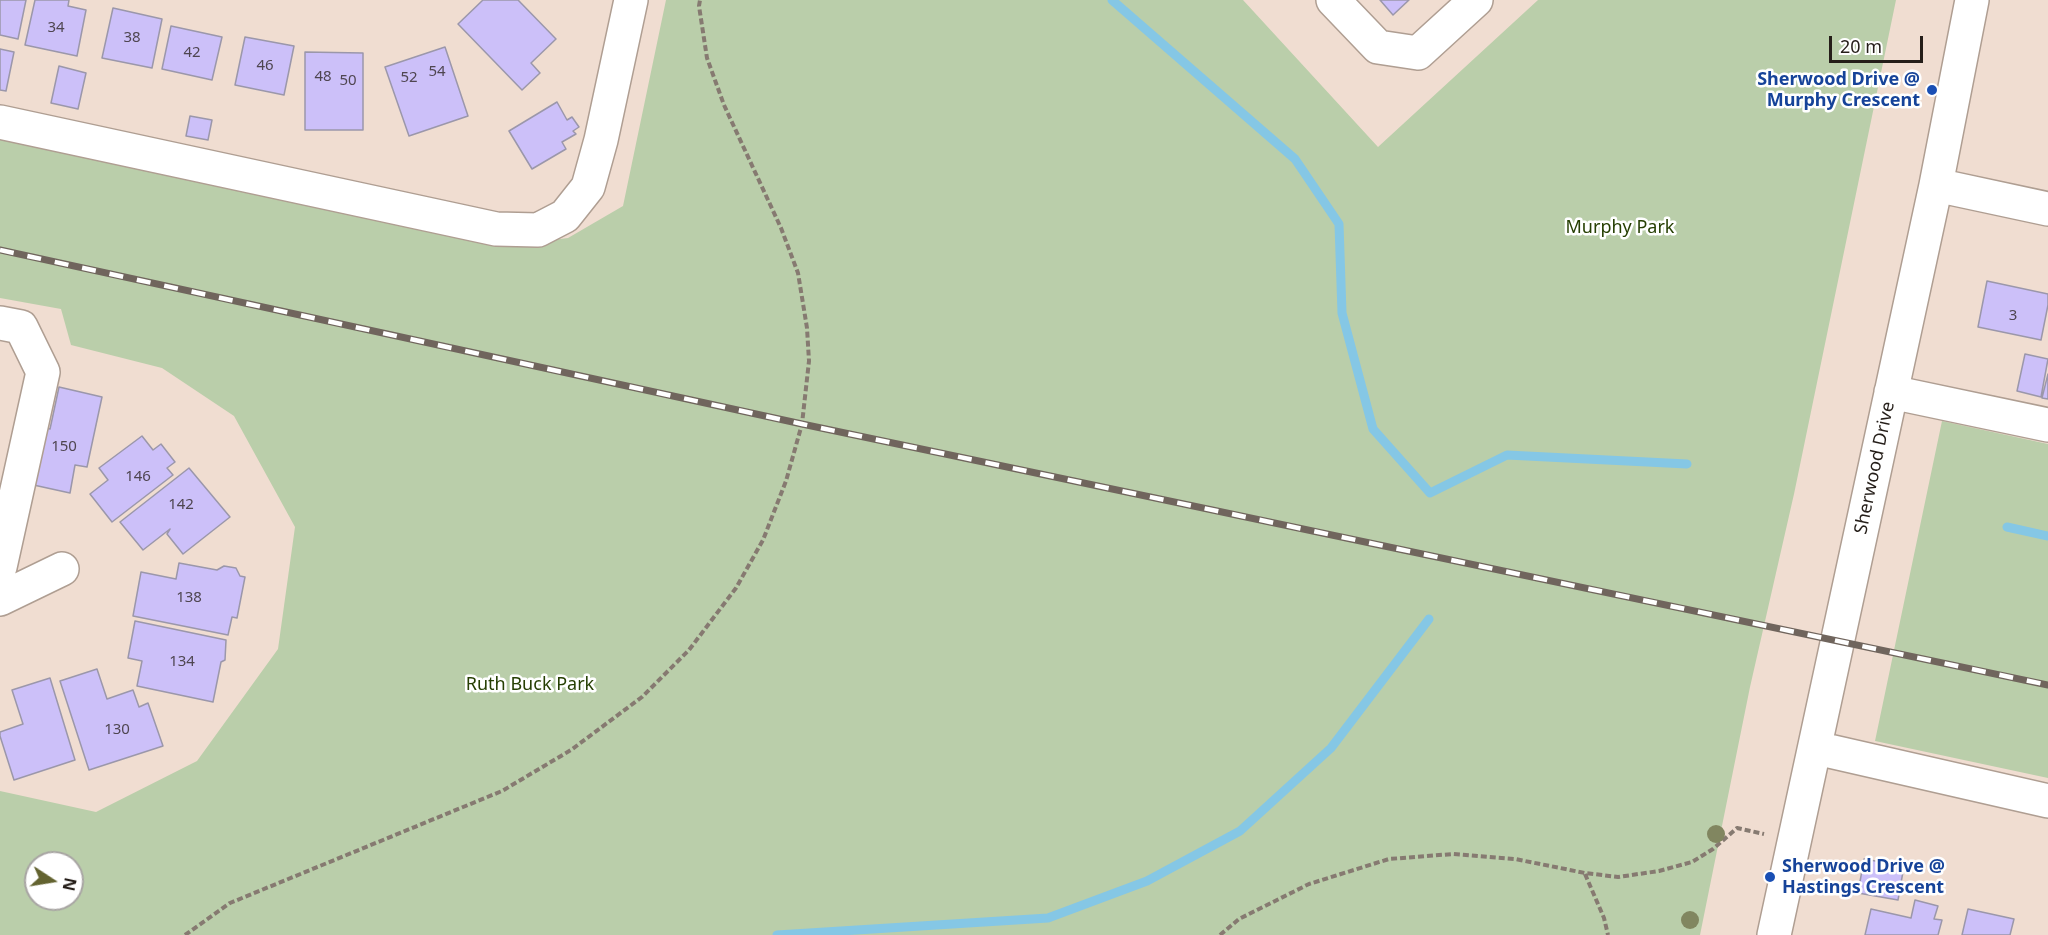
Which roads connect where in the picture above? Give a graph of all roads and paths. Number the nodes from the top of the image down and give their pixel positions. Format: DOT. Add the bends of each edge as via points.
graph roads {
  1 [pos="631,0"];
  2 [pos="700,0"];
  3 [pos="1333,0"];
  4 [pos="1476,0"];
  5 [pos="1972,0"];
  6 [pos="0,122"];
  7 [pos="1936,185"];
  8 [pos="2048,208"];
  9 [pos="0,323"];
  10 [pos="1891,392"];
  11 [pos="2048,426"];
  12 [pos="0,567"];
  13 [pos="62,569"];
  14 [pos="0,599"];
  15 [pos="1816,747"];
  16 [pos="2048,801"];
  17 [pos="1795,841"];
  18 [pos="1585,873"];
  19 [pos="185,935"];
  20 [pos="1220,935"];
  21 [pos="1608,935"];
  22 [pos="1774,935"];
  1 -- 6 [label="street" via="588,187 565,216 538,230 496,229"];
  2 -- 19 [label="path" via="707,58 724,105 782,228 798,273 807,328 809,361 802,424 763,540 735,588 689,650 642,697 571,750 502,791 230,903"];
  3 -- 4 [label="street" via="1378,47 1418,53"];
  5 -- 7 [label="street, Sherwood Drive"];
  7 -- 8 [label="street"];
  7 -- 10 [label="street, Sherwood Drive"];
  9 -- 12 [label="street" via="21,327 43,372"];
  10 -- 11 [label="street"];
  10 -- 15 [label="street, Sherwood Drive"];
  13 -- 14 [label="street"];
  15 -- 16 [label="street"];
  15 -- 17 [label="street, Sherwood Drive"];
  17 -- 18 [label="path" via="1737,828 1692,862 1618,877"];
  17 -- 22 [label="street, Sherwood Drive"];
  18 -- 20 [label="path" via="1515,859 1453,854 1389,859 1309,884 1239,919"];
  18 -- 21 [label="path"];
}
